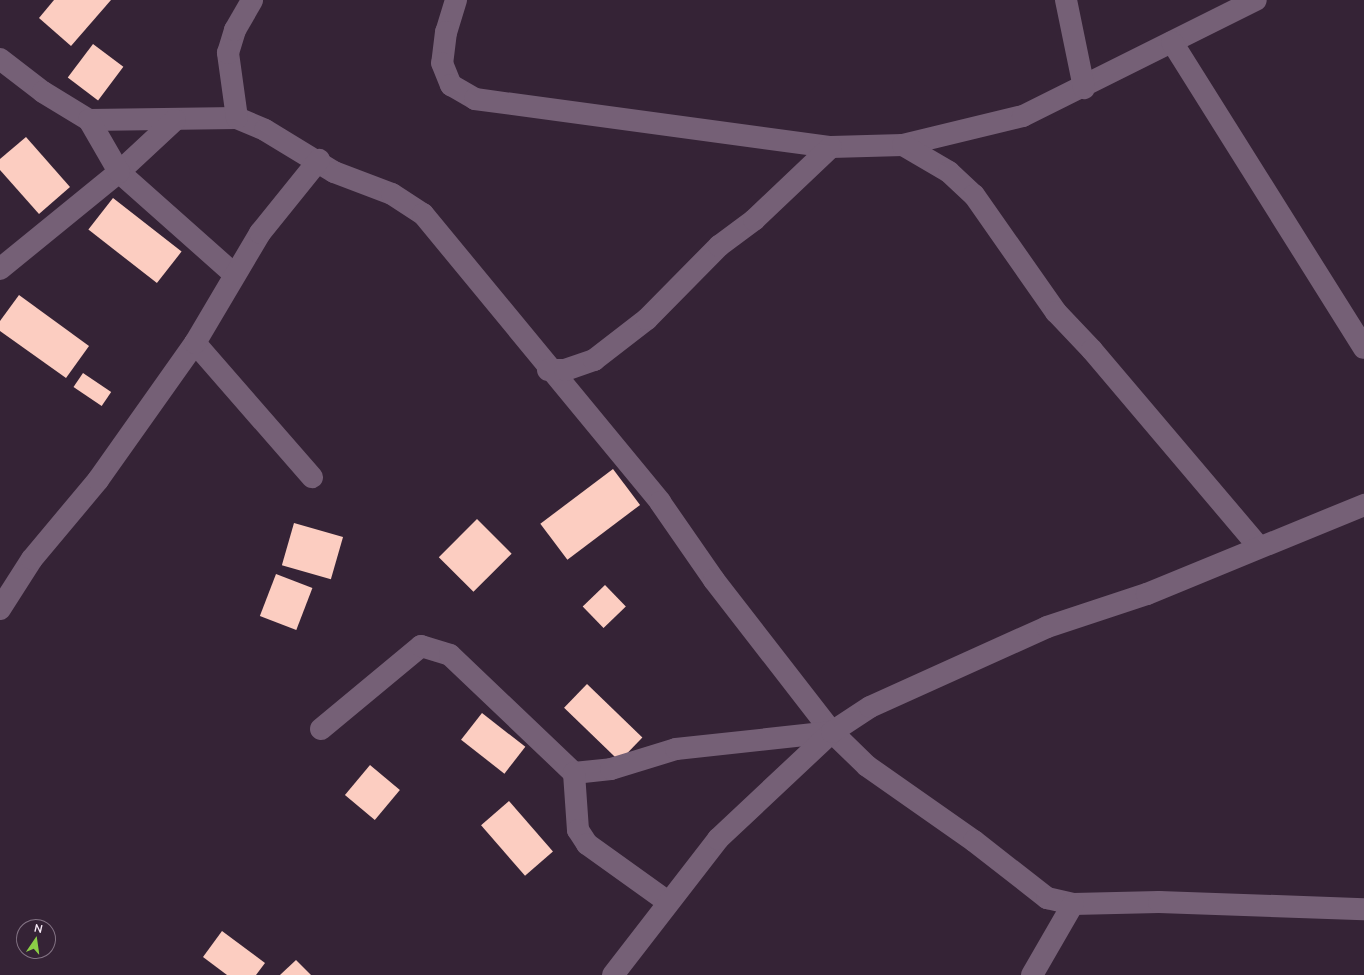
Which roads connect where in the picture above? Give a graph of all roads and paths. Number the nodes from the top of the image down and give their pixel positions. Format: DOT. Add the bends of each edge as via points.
graph roads {
  1 [pos="252,0"];
  2 [pos="456,0"];
  3 [pos="1066,0"];
  4 [pos="1256,0"];
  5 [pos="1172,42"];
  6 [pos="0,59"];
  7 [pos="1084,88"];
  8 [pos="237,118"];
  9 [pos="89,120"];
  10 [pos="175,120"];
  11 [pos="903,145"];
  12 [pos="831,147"];
  13 [pos="319,160"];
  14 [pos="119,172"];
  15 [pos="0,269"];
  16 [pos="234,274"];
  17 [pos="195,343"];
  18 [pos="1364,348"];
  19 [pos="548,370"];
  20 [pos="312,477"];
  21 [pos="1364,504"];
  22 [pos="1259,546"];
  23 [pos="0,609"];
  24 [pos="321,730"];
  25 [pos="832,732"];
  26 [pos="574,773"];
  27 [pos="668,902"];
  28 [pos="1073,904"];
  29 [pos="1364,909"];
  30 [pos="613,975"];
  31 [pos="1032,975"];
  1 -- 8 [label="street" via="234,30 228,53"];
  2 -- 12 [label="street" via="446,32 442,63 451,85 475,99"];
  3 -- 7 [label="street"];
  4 -- 5 [label="street"];
  5 -- 7 [label="street"];
  5 -- 18 [label="street"];
  6 -- 9 [label="street" via="43,92"];
  7 -- 11 [label="street" via="1023,116"];
  8 -- 10 [label="street"];
  8 -- 13 [label="street"];
  9 -- 10 [label="street"];
  9 -- 14 [label="street"];
  10 -- 14 [label="street"];
  11 -- 12 [label="street"];
  11 -- 22 [label="street" via="949,172 974,195 1056,312 1092,350"];
  12 -- 19 [label="street" via="754,220 719,246 647,318 594,360 565,370"];
  13 -- 16 [label="street" via="260,233"];
  13 -- 19 [label="street" via="334,172 392,194 423,214 479,279"];
  14 -- 15 [label="street"];
  14 -- 16 [label="street"];
  16 -- 17 [label="street"];
  17 -- 20 [label="street"];
  17 -- 23 [label="street" via="98,480 32,559"];
  19 -- 25 [label="street" via="660,502 718,586"];
  21 -- 22 [label="street"];
  22 -- 25 [label="street" via="1147,594 1047,627 870,707"];
  24 -- 26 [label="street" via="421,646 450,655"];
  25 -- 26 [label="street" via="676,749 611,769"];
  25 -- 27 [label="street" via="718,839"];
  25 -- 28 [label="street" via="867,766 974,841 1047,898"];
  26 -- 27 [label="street" via="578,830 587,844"];
  27 -- 30 [label="street"];
  28 -- 29 [label="street" via="1159,902"];
  28 -- 31 [label="street"];
}
